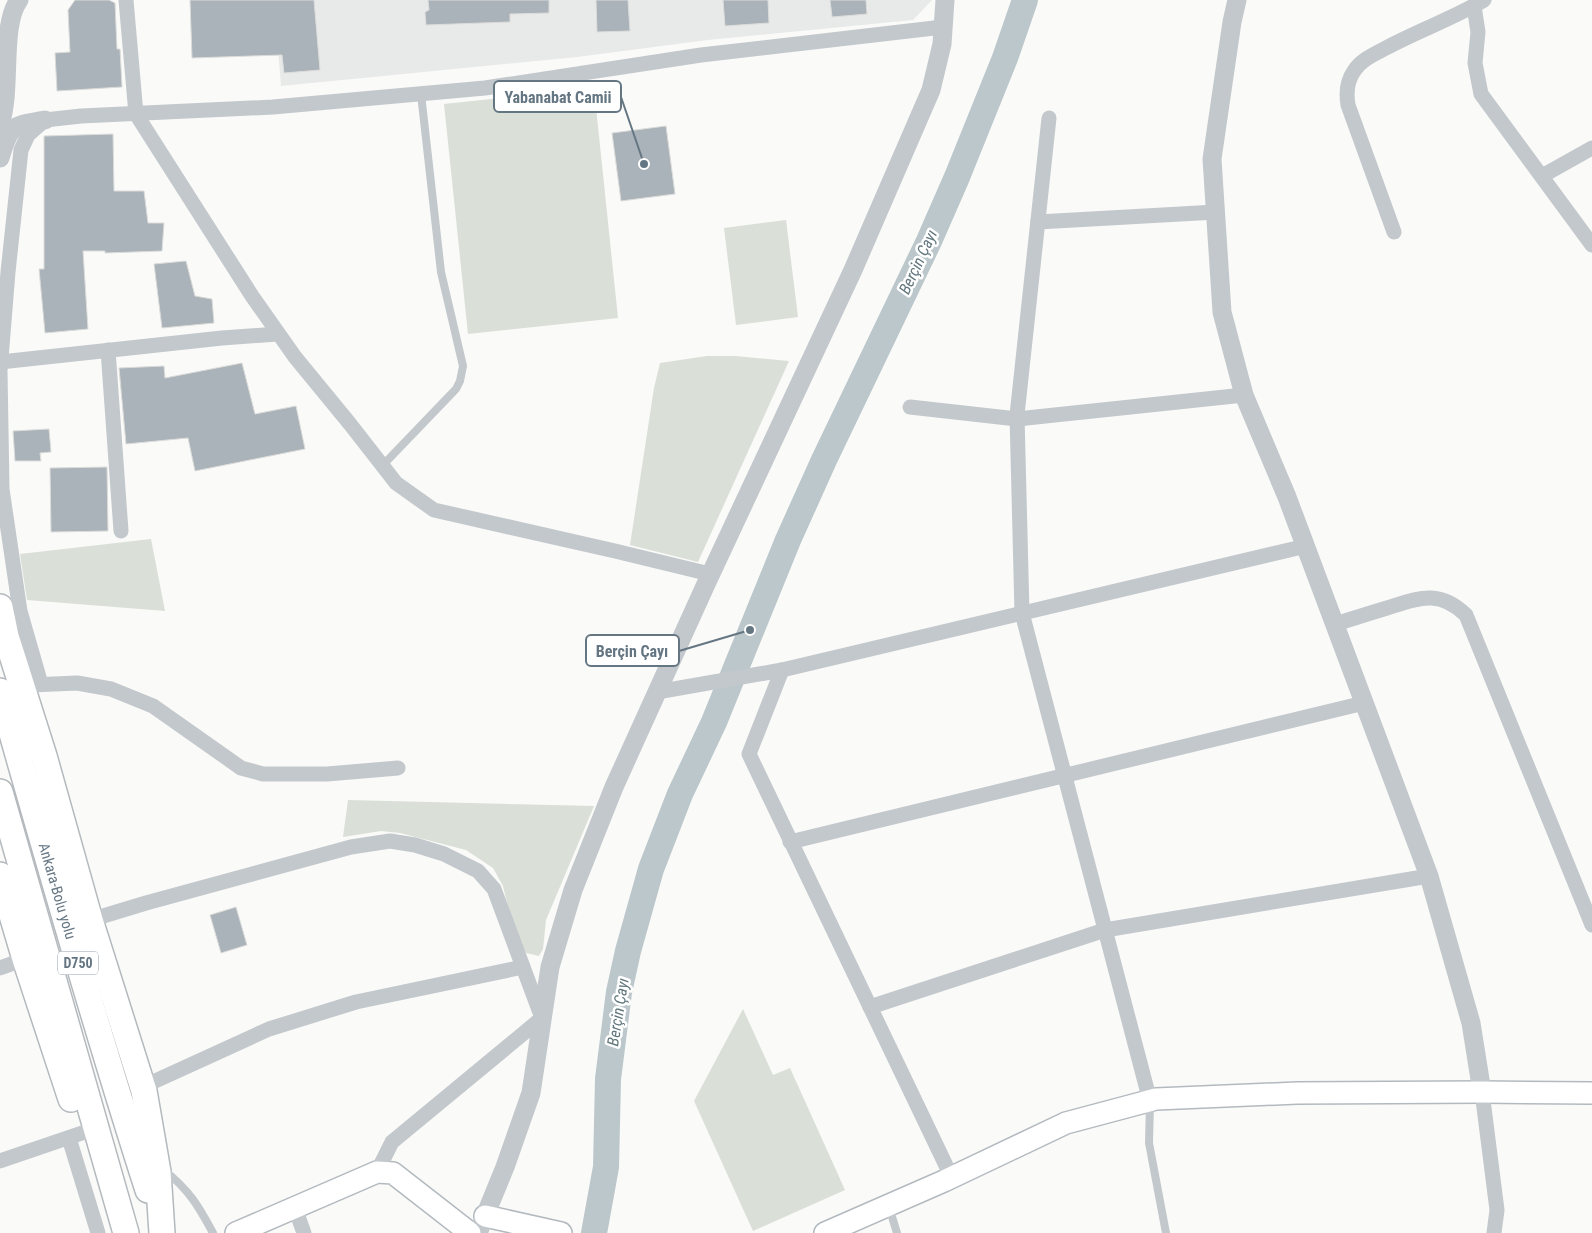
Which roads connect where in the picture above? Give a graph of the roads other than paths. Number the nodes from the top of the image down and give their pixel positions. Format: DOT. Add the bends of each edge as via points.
graph roads {
  1 [pos="19,0"];
  2 [pos="126,0"];
  3 [pos="945,0"];
  4 [pos="1237,0"];
  5 [pos="1479,3"];
  6 [pos="943,27"];
  7 [pos="421,94"];
  8 [pos="136,114"];
  9 [pos="1049,118"];
  10 [pos="45,120"];
  11 [pos="0,124"];
  12 [pos="1592,148"];
  13 [pos="0,158"];
  14 [pos="1542,176"];
  15 [pos="1216,212"];
  16 [pos="1038,222"];
  17 [pos="1394,232"];
  18 [pos="1592,245"];
  19 [pos="278,334"];
  20 [pos="108,350"];
  21 [pos="0,362"];
  22 [pos="1244,395"];
  23 [pos="910,407"];
  24 [pos="1017,419"];
  25 [pos="382,466"];
  26 [pos="121,531"];
  27 [pos="1306,546"];
  28 [pos="710,574"];
  29 [pos="0,607"];
  30 [pos="1022,613"];
  31 [pos="1335,624"];
  32 [pos="778,671"];
  33 [pos="21,687"];
  34 [pos="662,691"];
  35 [pos="1364,703"];
  36 [pos="398,768"];
  37 [pos="1064,775"];
  38 [pos="0,792"];
  39 [pos="790,842"];
  40 [pos="0,875"];
  41 [pos="1428,876"];
  42 [pos="90,920"];
  43 [pos="1592,925"];
  44 [pos="1105,930"];
  45 [pos="25,959"];
  46 [pos="523,967"];
  47 [pos="0,968"];
  48 [pos="870,1007"];
  49 [pos="542,1018"];
  50 [pos="142,1087"];
  51 [pos="1482,1092"];
  52 [pos="1592,1093"];
  53 [pos="1150,1101"];
  54 [pos="76,1136"];
  55 [pos="0,1161"];
  56 [pos="157,1164"];
  57 [pos="377,1172"];
  58 [pos="952,1178"];
  59 [pos="889,1205"];
  60 [pos="296,1208"];
  61 [pos="481,1224"];
  62 [pos="98,1233"];
  63 [pos="125,1233"];
  64 [pos="162,1233"];
  65 [pos="213,1233"];
  66 [pos="236,1233"];
  67 [pos="304,1233"];
  68 [pos="470,1233"];
  69 [pos="561,1233"];
  70 [pos="825,1233"];
  71 [pos="897,1233"];
  72 [pos="1166,1233"];
  73 [pos="1494,1233"];
  1 -- 11 [label="street" via="10,19 4,112"];
  2 -- 8 [label="street"];
  3 -- 6 [label="street"];
  4 -- 15 [label="street" via="1212,160"];
  5 -- 14 [label="street" via="1475,63 1481,94"];
  5 -- 17 [label="street" via="1366,59 1350,78 1348,104"];
  6 -- 7 [label="street" via="701,55 485,88"];
  6 -- 28 [label="street" via="931,90 853,270"];
  7 -- 8 [label="street" via="273,107"];
  7 -- 25 [label="lane" via="441,272 463,366 456,389"];
  8 -- 10 [label="street"];
  8 -- 19 [label="street"];
  9 -- 16 [label="street"];
  10 -- 13 [label="street" via="18,125 9,132"];
  10 -- 21 [label="street" via="28,135 21,150"];
  12 -- 14 [label="street"];
  14 -- 18 [label="street"];
  15 -- 16 [label="street"];
  15 -- 22 [label="street" via="1222,312"];
  16 -- 24 [label="street"];
  19 -- 20 [label="street"];
  19 -- 25 [label="street"];
  20 -- 21 [label="street"];
  20 -- 26 [label="street"];
  21 -- 33 [label="street" via="2,489 20,611"];
  22 -- 24 [label="street"];
  22 -- 27 [label="street"];
  23 -- 24 [label="street"];
  24 -- 30 [label="street"];
  25 -- 28 [label="street" via="396,483 434,510"];
  27 -- 30 [label="street"];
  27 -- 31 [label="street"];
  28 -- 34 [label="street"];
  29 -- 33 [label="highway"];
  30 -- 32 [label="street"];
  30 -- 37 [label="street"];
  31 -- 35 [label="street"];
  31 -- 43 [label="street" via="1422,597 1451,603 1466,615"];
  32 -- 34 [label="street"];
  32 -- 39 [label="street" via="749,754"];
  33 -- 36 [label="street" via="77,684 110,690 153,706 241,768 263,774 327,774"];
  33 -- 42 [label="highway"];
  33 -- 64 [label="highway, Ankara-Bolu yolu / D750" via="95,1021"];
  34 -- 49 [label="street" via="614,787 573,890 550,967"];
  35 -- 37 [label="street"];
  35 -- 41 [label="street"];
  37 -- 39 [label="street"];
  37 -- 44 [label="street"];
  38 -- 63 [label="highway, Ankara-Bolu yolu / D750"];
  39 -- 48 [label="street"];
  40 -- 45 [label="highway"];
  41 -- 44 [label="street"];
  41 -- 51 [label="street" via="1472,1023"];
  42 -- 46 [label="street" via="351,847 390,842 444,854 478,872 494,890"];
  42 -- 50 [label="highway"];
  44 -- 48 [label="street"];
  44 -- 53 [label="street"];
  45 -- 47 [label="street"];
  45 -- 54 [label="highway"];
  46 -- 49 [label="street"];
  46 -- 50 [label="street" via="356,1002 269,1029"];
  48 -- 58 [label="street"];
  49 -- 57 [label="street" via="392,1142"];
  49 -- 61 [label="street" via="531,1093"];
  50 -- 56 [label="highway"];
  51 -- 52 [label="main road"];
  51 -- 53 [label="main road" via="1297,1093"];
  51 -- 73 [label="street" via="1497,1210"];
  53 -- 58 [label="main road" via="1066,1123"];
  53 -- 72 [label="lane" via="1149,1143"];
  54 -- 55 [label="street"];
  54 -- 62 [label="street"];
  54 -- 63 [label="highway"];
  56 -- 64 [label="highway"];
  56 -- 65 [label="lane" via="199,1205"];
  57 -- 60 [label="main road"];
  57 -- 68 [label="main road" via="393,1173"];
  58 -- 59 [label="main road"];
  59 -- 70 [label="main road"];
  59 -- 71 [label="lane"];
  60 -- 66 [label="main road"];
  60 -- 67 [label="street"];
  61 -- 69 [label="main road"];
}
